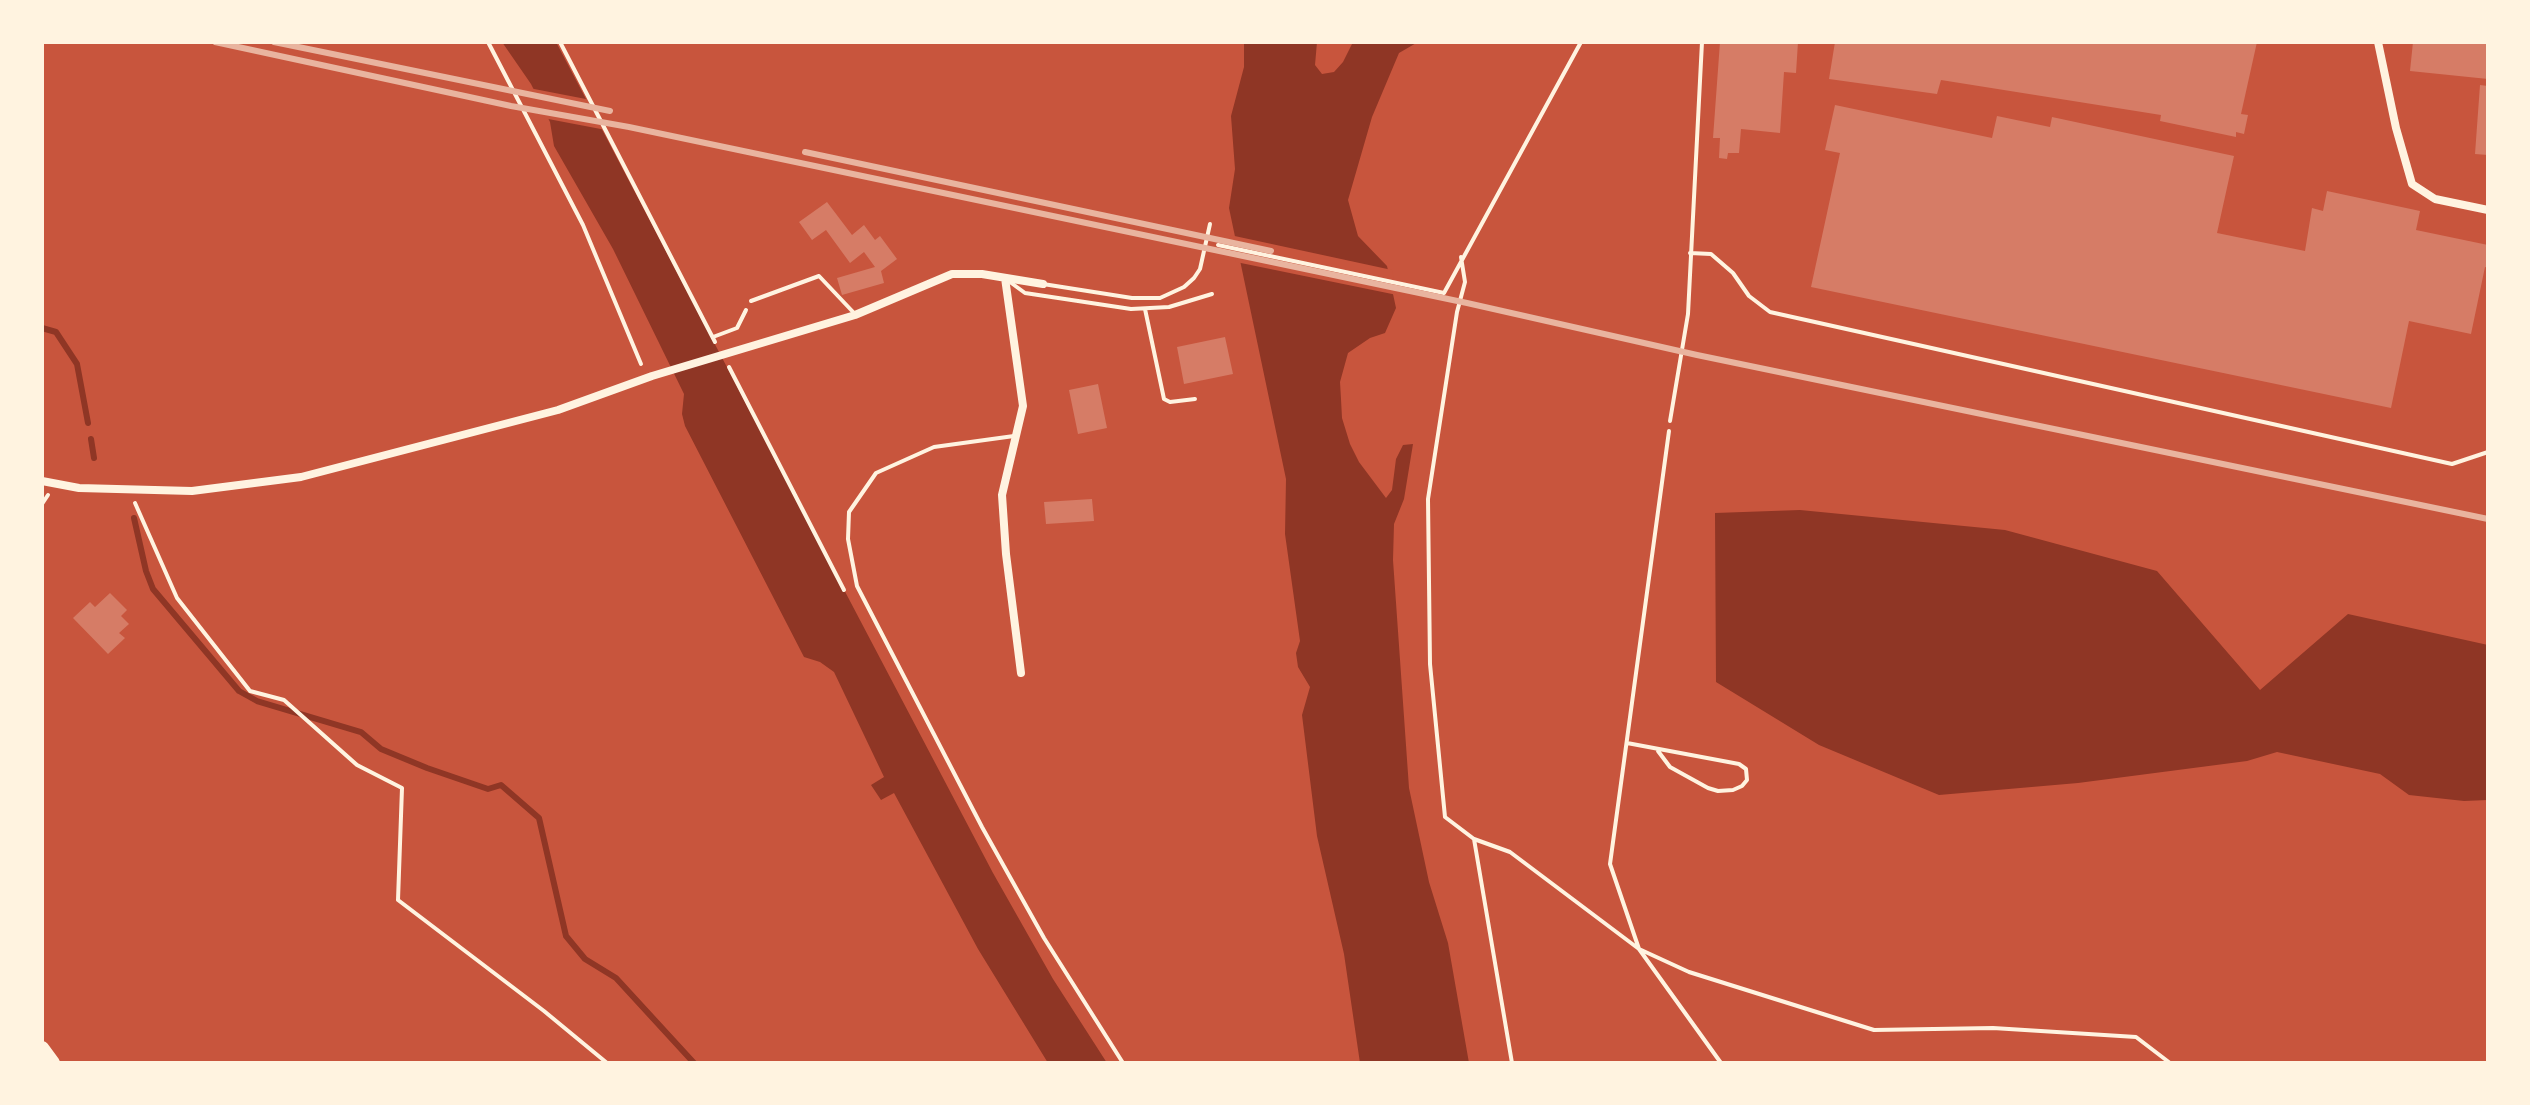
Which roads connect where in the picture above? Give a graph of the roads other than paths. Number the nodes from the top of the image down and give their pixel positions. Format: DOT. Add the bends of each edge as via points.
graph roads {
  1 [pos="1702,42"];
  2 [pos="2378,42"];
  3 [pos="2488,210"];
  4 [pos="1210,224"];
  5 [pos="1690,253"];
  6 [pos="1005,278"];
  7 [pos="1043,284"];
  8 [pos="1212,294"];
  9 [pos="751,301"];
  10 [pos="1145,309"];
  11 [pos="855,315"];
  12 [pos="1195,399"];
  13 [pos="1670,421"];
  14 [pos="1016,436"];
  15 [pos="2488,452"];
  16 [pos="42,481"];
  17 [pos="1021,673"];
  18 [pos="42,1048"];
  19 [pos="53,1063"];
  20 [pos="1123,1063"];
  1 -- 5 [label="lane"];
  2 -- 3 [label="street" via="2412,184 2435,199"];
  4 -- 7 [label="lane" via="1194,278 1160,298"];
  5 -- 13 [label="lane" via="1688,314"];
  5 -- 15 [label="lane" via="1711,254 1770,312 2452,464"];
  6 -- 7 [label="street"];
  6 -- 10 [label="lane" via="1025,293"];
  6 -- 11 [label="street" via="952,274"];
  6 -- 14 [label="street" via="1023,406"];
  8 -- 10 [label="lane"];
  9 -- 11 [label="lane" via="819,276"];
  10 -- 12 [label="lane" via="1161,394 1170,402"];
  11 -- 16 [label="street" via="558,410 301,477 192,491 79,488"];
  14 -- 17 [label="street" via="1002,495"];
  14 -- 20 [label="lane" via="934,447 876,473 849,512 848,539 857,586 982,827"];
  18 -- 19 [label="main road"];
}
